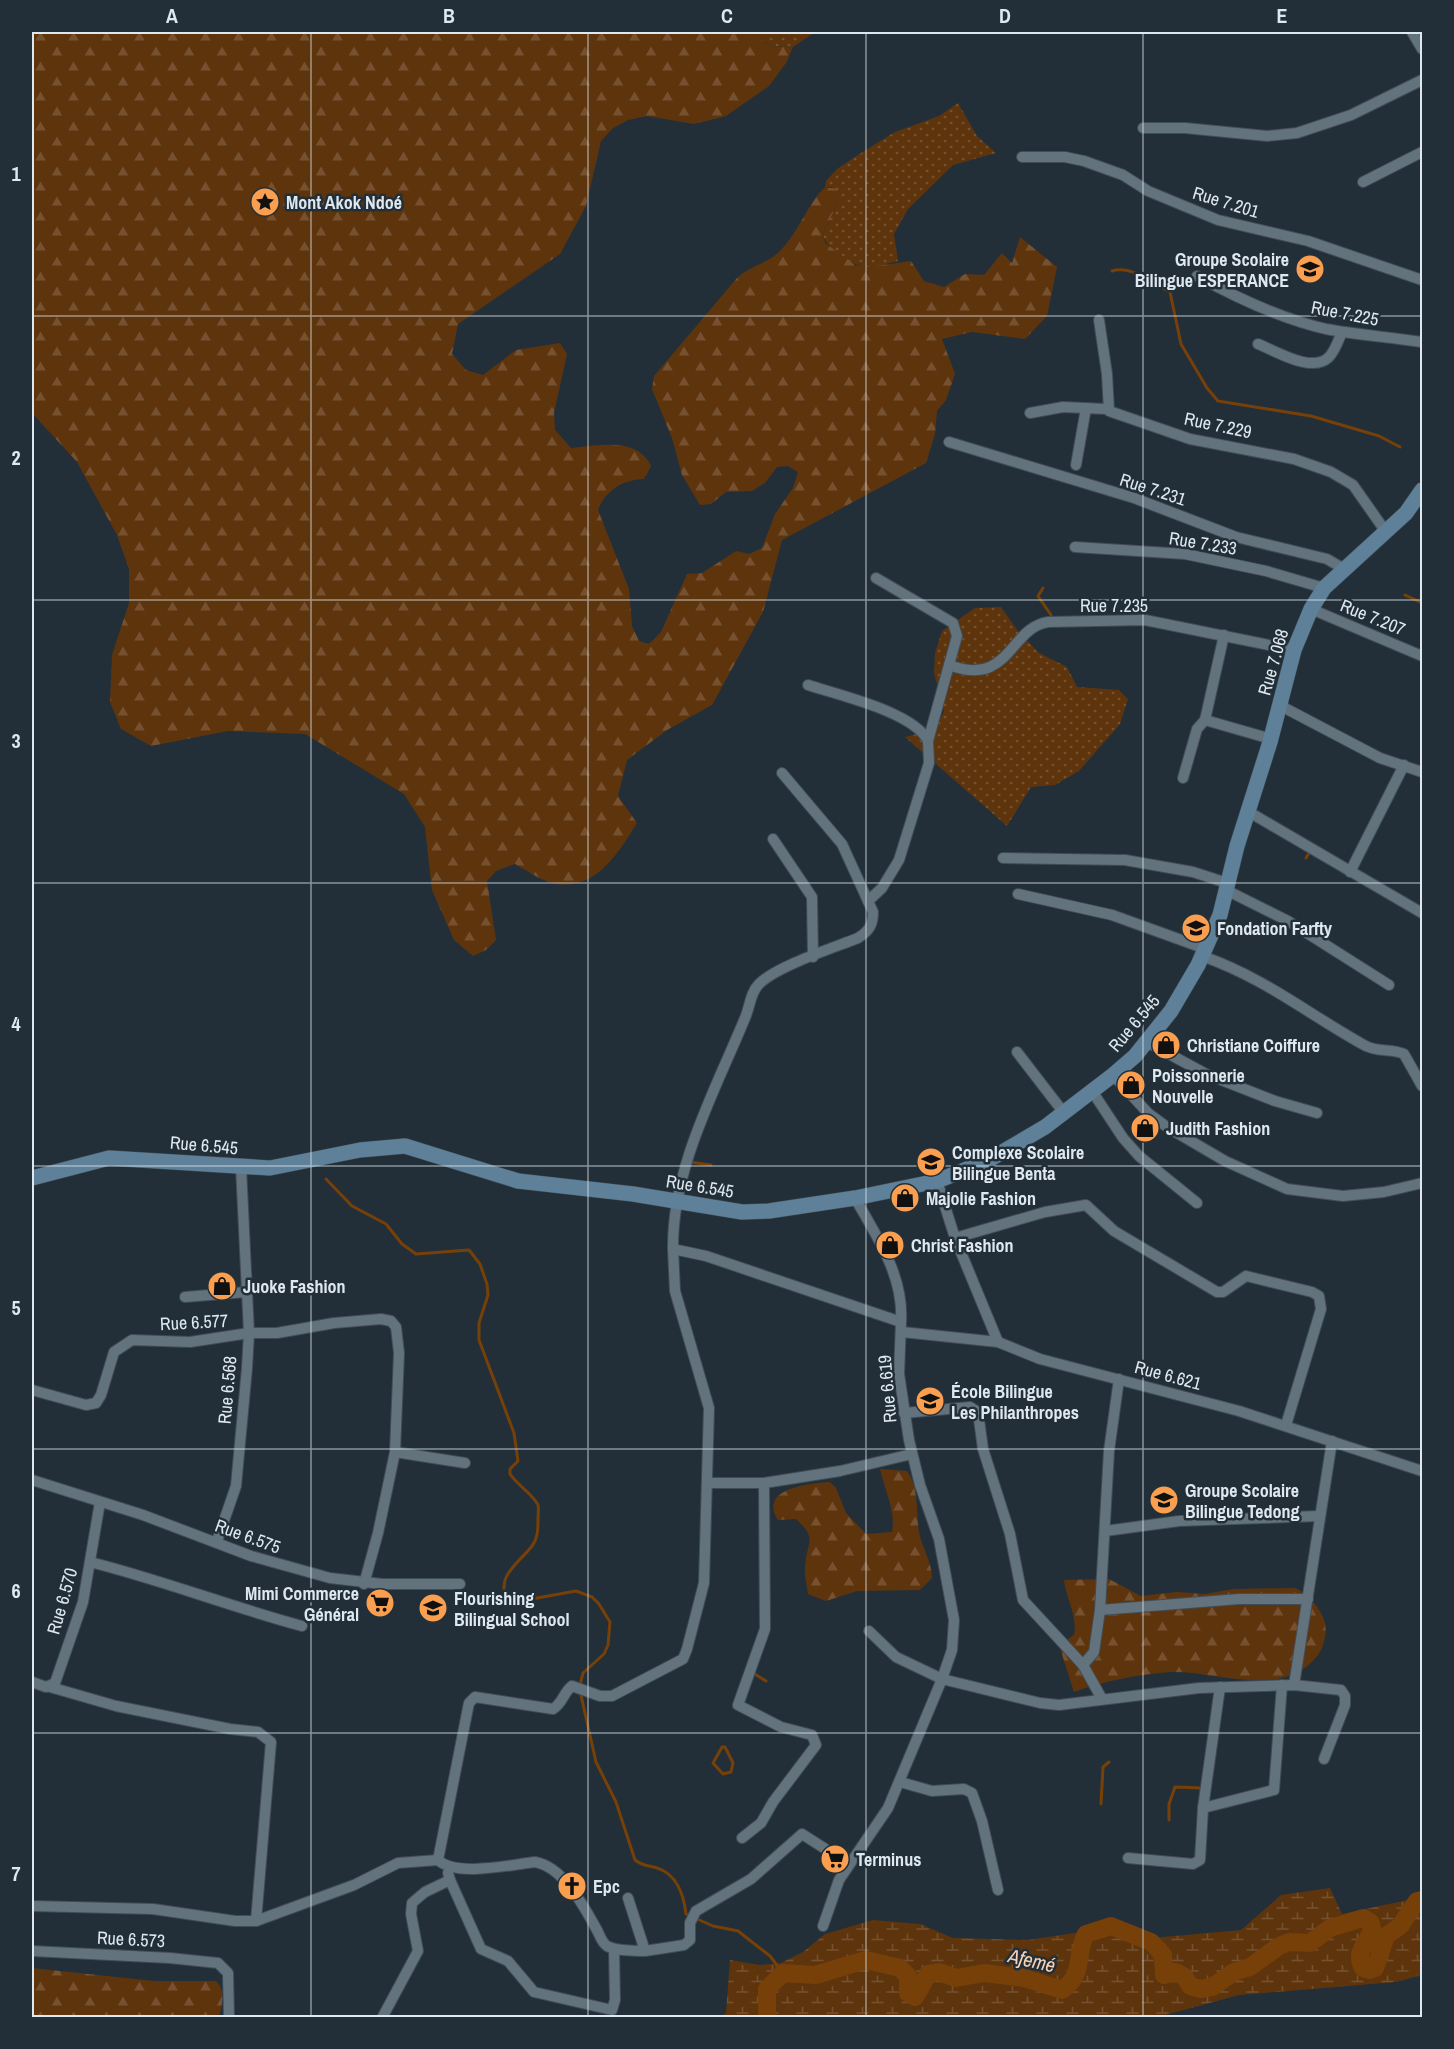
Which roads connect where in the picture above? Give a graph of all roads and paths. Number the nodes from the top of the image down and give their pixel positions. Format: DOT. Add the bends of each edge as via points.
graph roads {
  1 [pos="1412,32"];
  2 [pos="1422,49"];
  3 [pos="1422,80"];
  4 [pos="1143,128"];
  5 [pos="1422,152"];
  6 [pos="1022,157"];
  7 [pos="1363,182"];
  8 [pos="1197,276"];
  9 [pos="1422,280"];
  10 [pos="1099,320"];
  11 [pos="1342,332"];
  12 [pos="1422,342"];
  13 [pos="1258,344"];
  14 [pos="1086,408"];
  15 [pos="1106,409"];
  16 [pos="1030,413"];
  17 [pos="950,442"];
  18 [pos="1076,465"];
  19 [pos="1422,490"];
  20 [pos="1386,532"];
  21 [pos="1075,547"];
  22 [pos="1341,573"];
  23 [pos="876,578"];
  24 [pos="1324,588"];
  25 [pos="1311,609"];
  26 [pos="1224,635"];
  27 [pos="1294,650"];
  28 [pos="1422,656"];
  29 [pos="949,664"];
  30 [pos="808,685"];
  31 [pos="1281,706"];
  32 [pos="1205,720"];
  33 [pos="1271,739"];
  34 [pos="928,741"];
  35 [pos="1404,765"];
  36 [pos="782,772"];
  37 [pos="1422,772"];
  38 [pos="1183,778"];
  39 [pos="1249,812"];
  40 [pos="773,839"];
  41 [pos="1003,858"];
  42 [pos="1350,872"];
  43 [pos="1227,886"];
  44 [pos="1018,894"];
  45 [pos="868,901"];
  46 [pos="1421,909"];
  47 [pos="1204,952"];
  48 [pos="813,957"];
  49 [pos="1389,985"];
  50 [pos="1147,1042"];
  51 [pos="1017,1052"];
  52 [pos="1113,1076"];
  53 [pos="1422,1086"];
  54 [pos="1092,1091"];
  55 [pos="1064,1113"];
  56 [pos="1317,1113"];
  57 [pos="241,1167"];
  58 [pos="32,1178"];
  59 [pos="937,1181"];
  60 [pos="1422,1182"];
  61 [pos="855,1198"];
  62 [pos="676,1202"];
  63 [pos="1197,1203"];
  64 [pos="955,1238"];
  65 [pos="673,1249"];
  66 [pos="246,1292"];
  67 [pos="185,1297"];
  68 [pos="901,1327"];
  69 [pos="249,1333"];
  70 [pos="998,1342"];
  71 [pos="1119,1379"];
  72 [pos="32,1390"];
  73 [pos="904,1413"];
  74 [pos="1286,1425"];
  75 [pos="1332,1441"];
  76 [pos="395,1452"];
  77 [pos="912,1454"];
  78 [pos="1422,1458"];
  79 [pos="465,1463"];
  80 [pos="1420,1470"];
  81 [pos="32,1480"];
  82 [pos="707,1483"];
  83 [pos="764,1483"];
  84 [pos="100,1502"];
  85 [pos="1319,1516"];
  86 [pos="1105,1531"];
  87 [pos="217,1541"];
  88 [pos="90,1562"];
  89 [pos="364,1584"];
  90 [pos="460,1584"];
  91 [pos="1308,1599"];
  92 [pos="1100,1610"];
  93 [pos="302,1626"];
  94 [pos="869,1631"];
  95 [pos="1083,1665"];
  96 [pos="942,1679"];
  97 [pos="32,1682"];
  98 [pos="1282,1685"];
  99 [pos="1294,1685"];
  100 [pos="50,1687"];
  101 [pos="1220,1687"];
  102 [pos="1102,1699"];
  103 [pos="1324,1760"];
  104 [pos="900,1782"];
  105 [pos="1203,1808"];
  106 [pos="742,1838"];
  107 [pos="1128,1858"];
  108 [pos="441,1864"];
  109 [pos="849,1864"];
  110 [pos="450,1880"];
  111 [pos="998,1890"];
  112 [pos="628,1898"];
  113 [pos="32,1906"];
  114 [pos="256,1921"];
  115 [pos="822,1926"];
  116 [pos="614,1949"];
  117 [pos="32,1951"];
  118 [pos="645,1951"];
  119 [pos="229,2018"];
  120 [pos="382,2018"];
  1 -- 2 [label="street"];
  3 -- 4 [label="street" via="1350,115 1288,134"];
  5 -- 7 [label="street"];
  6 -- 9 [label="street, Rue 7.201" via="1084,161 1218,220 1308,241"];
  8 -- 11 [label="street, Rue 7.225" via="1302,322"];
  10 -- 15 [label="street" via="1107,374"];
  11 -- 12 [label="street, Rue 7.225"];
  11 -- 13 [label="street" via="1330,356 1320,363 1305,363"];
  14 -- 15 [label="street, Rue 7.229"];
  14 -- 16 [label="street, Rue 7.229" via="1063,407"];
  14 -- 18 [label="street"];
  15 -- 20 [label="street, Rue 7.229" via="1190,438 1294,459 1331,472 1353,485"];
  17 -- 22 [label="street, Rue 7.231" via="1134,498 1236,537 1327,560 1339,566"];
  19 -- 20 [label="street, Rue 7.068"];
  20 -- 22 [label="street, Rue 7.068"];
  21 -- 24 [label="street, Rue 7.233" via="1185,554"];
  22 -- 24 [label="street, Rue 7.068"];
  23 -- 29 [label="street" via="954,622 957,636"];
  24 -- 25 [label="street, Rue 7.068"];
  25 -- 27 [label="street, Rue 7.068"];
  25 -- 28 [label="street, Rue 7.207"];
  26 -- 27 [label="street, Rue 7.235"];
  26 -- 29 [label="street, Rue 7.235" via="1145,620 1048,622 1038,625 1005,656 984,669 968,671"];
  26 -- 32 [label="street"];
  27 -- 31 [label="street, Rue 7.068"];
  29 -- 34 [label="street"];
  30 -- 34 [label="street" via="899,716 920,728"];
  31 -- 33 [label="street, Rue 7.068"];
  31 -- 35 [label="street" via="1380,758"];
  32 -- 33 [label="street"];
  32 -- 38 [label="street" via="1197,729"];
  33 -- 39 [label="street, Rue 7.068"];
  34 -- 45 [label="street" via="929,763 899,861 882,888"];
  35 -- 37 [label="street"];
  35 -- 42 [label="street"];
  36 -- 45 [label="street" via="842,844"];
  39 -- 42 [label="street"];
  39 -- 43 [label="street, Rue 7.068"];
  40 -- 48 [label="street" via="812,897"];
  41 -- 43 [label="street" via="1125,860 1193,872"];
  42 -- 46 [label="street"];
  43 -- 47 [label="street, Rue 6.545"];
  43 -- 49 [label="street"];
  44 -- 47 [label="street" via="1112,915"];
  45 -- 48 [label="street" via="873,921 866,933"];
  47 -- 50 [label="street, Rue 6.545" via="1171,1011"];
  47 -- 53 [label="street" via="1269,986 1366,1047 1404,1054"];
  48 -- 62 [label="street" via="767,978 754,991 690,1153"];
  50 -- 52 [label="street, Rue 6.545"];
  50 -- 56 [label="street" via="1206,1074"];
  51 -- 55 [label="street"];
  52 -- 54 [label="street, Rue 6.545"];
  52 -- 60 [label="street" via="1167,1127 1216,1156 1287,1189 1343,1196"];
  54 -- 55 [label="street, Rue 6.545"];
  54 -- 63 [label="street" via="1139,1156"];
  55 -- 59 [label="street, Rue 6.545" via="987,1161"];
  57 -- 58 [label="street, Rue 6.545" via="109,1158"];
  57 -- 62 [label="street, Rue 6.545" via="270,1168 360,1150 405,1146 518,1181"];
  57 -- 66 [label="street, Rue 6.568"];
  59 -- 61 [label="street, Rue 6.545"];
  59 -- 64 [label="street"];
  61 -- 62 [label="street, Rue 6.545" via="742,1212"];
  61 -- 68 [label="street, Rue 6.619" via="886,1253 897,1283"];
  62 -- 65 [label="street"];
  64 -- 70 [label="street"];
  64 -- 74 [label="street" via="1045,1212 1086,1205 1114,1231 1217,1292 1246,1276 1312,1292 1319,1296 1321,1309"];
  65 -- 68 [label="street" via="726,1262"];
  65 -- 82 [label="street" via="675,1291 710,1408"];
  66 -- 67 [label="street"];
  66 -- 69 [label="street, Rue 6.568"];
  68 -- 70 [label="street, Rue 6.621"];
  68 -- 73 [label="street, Rue 6.619" via="899,1374"];
  69 -- 72 [label="street, Rue 6.577" via="190,1342 132,1340 114,1352 100,1400 91,1405"];
  69 -- 76 [label="street, Rue 6.577" via="391,1321 396,1327 399,1353"];
  69 -- 87 [label="street, Rue 6.568" via="236,1486"];
  70 -- 71 [label="street, Rue 6.621" via="1040,1359"];
  71 -- 74 [label="street, Rue 6.621"];
  71 -- 86 [label="street" via="1109,1451"];
  73 -- 77 [label="street, Rue 6.619"];
  73 -- 95 [label="street" via="970,1407 978,1412 983,1449 1010,1534 1023,1600"];
  74 -- 75 [label="street, Rue 6.621"];
  75 -- 80 [label="street, Rue 6.621"];
  75 -- 85 [label="street"];
  76 -- 79 [label="street"];
  76 -- 89 [label="street"];
  77 -- 83 [label="street"];
  77 -- 96 [label="street, Rue 6.619" via="939,1539 954,1620 952,1650"];
  78 -- 80 [label="street"];
  81 -- 84 [label="street, Rue 6.575"];
  82 -- 83 [label="street"];
  82 -- 108 [label="street" via="704,1583 683,1659 612,1696 572,1686 553,1709 475,1697 469,1703"];
  83 -- 106 [label="street" via="765,1629 738,1705 781,1727 812,1735 816,1745 761,1823"];
  84 -- 87 [label="street, Rue 6.575"];
  84 -- 88 [label="street, Rue 6.570"];
  85 -- 86 [label="street" via="1179,1521"];
  85 -- 91 [label="street"];
  86 -- 92 [label="street"];
  87 -- 89 [label="street, Rue 6.575" via="287,1568"];
  88 -- 93 [label="street"];
  88 -- 100 [label="street, Rue 6.570" via="82,1602 55,1683"];
  89 -- 90 [label="street, Rue 6.575"];
  91 -- 92 [label="street" via="1239,1599"];
  91 -- 99 [label="street"];
  92 -- 95 [label="street" via="1094,1652"];
  94 -- 96 [label="street" via="896,1657"];
  95 -- 102 [label="street"];
  96 -- 102 [label="street" via="1040,1703 1072,1704"];
  96 -- 104 [label="street, Rue 6.619"];
  97 -- 100 [label="street"];
  98 -- 99 [label="street"];
  98 -- 101 [label="street"];
  98 -- 105 [label="street" via="1274,1790"];
  99 -- 103 [label="street" via="1341,1690 1345,1696"];
  100 -- 114 [label="street" via="194,1723 258,1732 271,1742"];
  101 -- 102 [label="street"];
  101 -- 105 [label="street"];
  104 -- 109 [label="street, Rue 6.619" via="888,1808"];
  104 -- 111 [label="street" via="932,1791 964,1789 972,1793"];
  105 -- 107 [label="street" via="1198,1863"];
  108 -- 110 [label="street"];
  108 -- 114 [label="street" via="398,1863 354,1885"];
  108 -- 116 [label="street" via="464,1869 543,1864 559,1875 583,1906 604,1944"];
  109 -- 115 [label="street, Rue 6.619" via="831,1897"];
  109 -- 118 [label="street" via="802,1834 751,1879 696,1911 690,1923 690,1940 684,1945"];
  110 -- 116 [label="street" via="481,1949 508,1961 534,1992 612,2010"];
  110 -- 120 [label="street" via="412,1903 418,1951"];
  112 -- 118 [label="street"];
  113 -- 114 [label="street" via="153,1909"];
  116 -- 118 [label="street"];
  117 -- 119 [label="street, Rue 6.573" via="218,1964 227,1969"];
}
